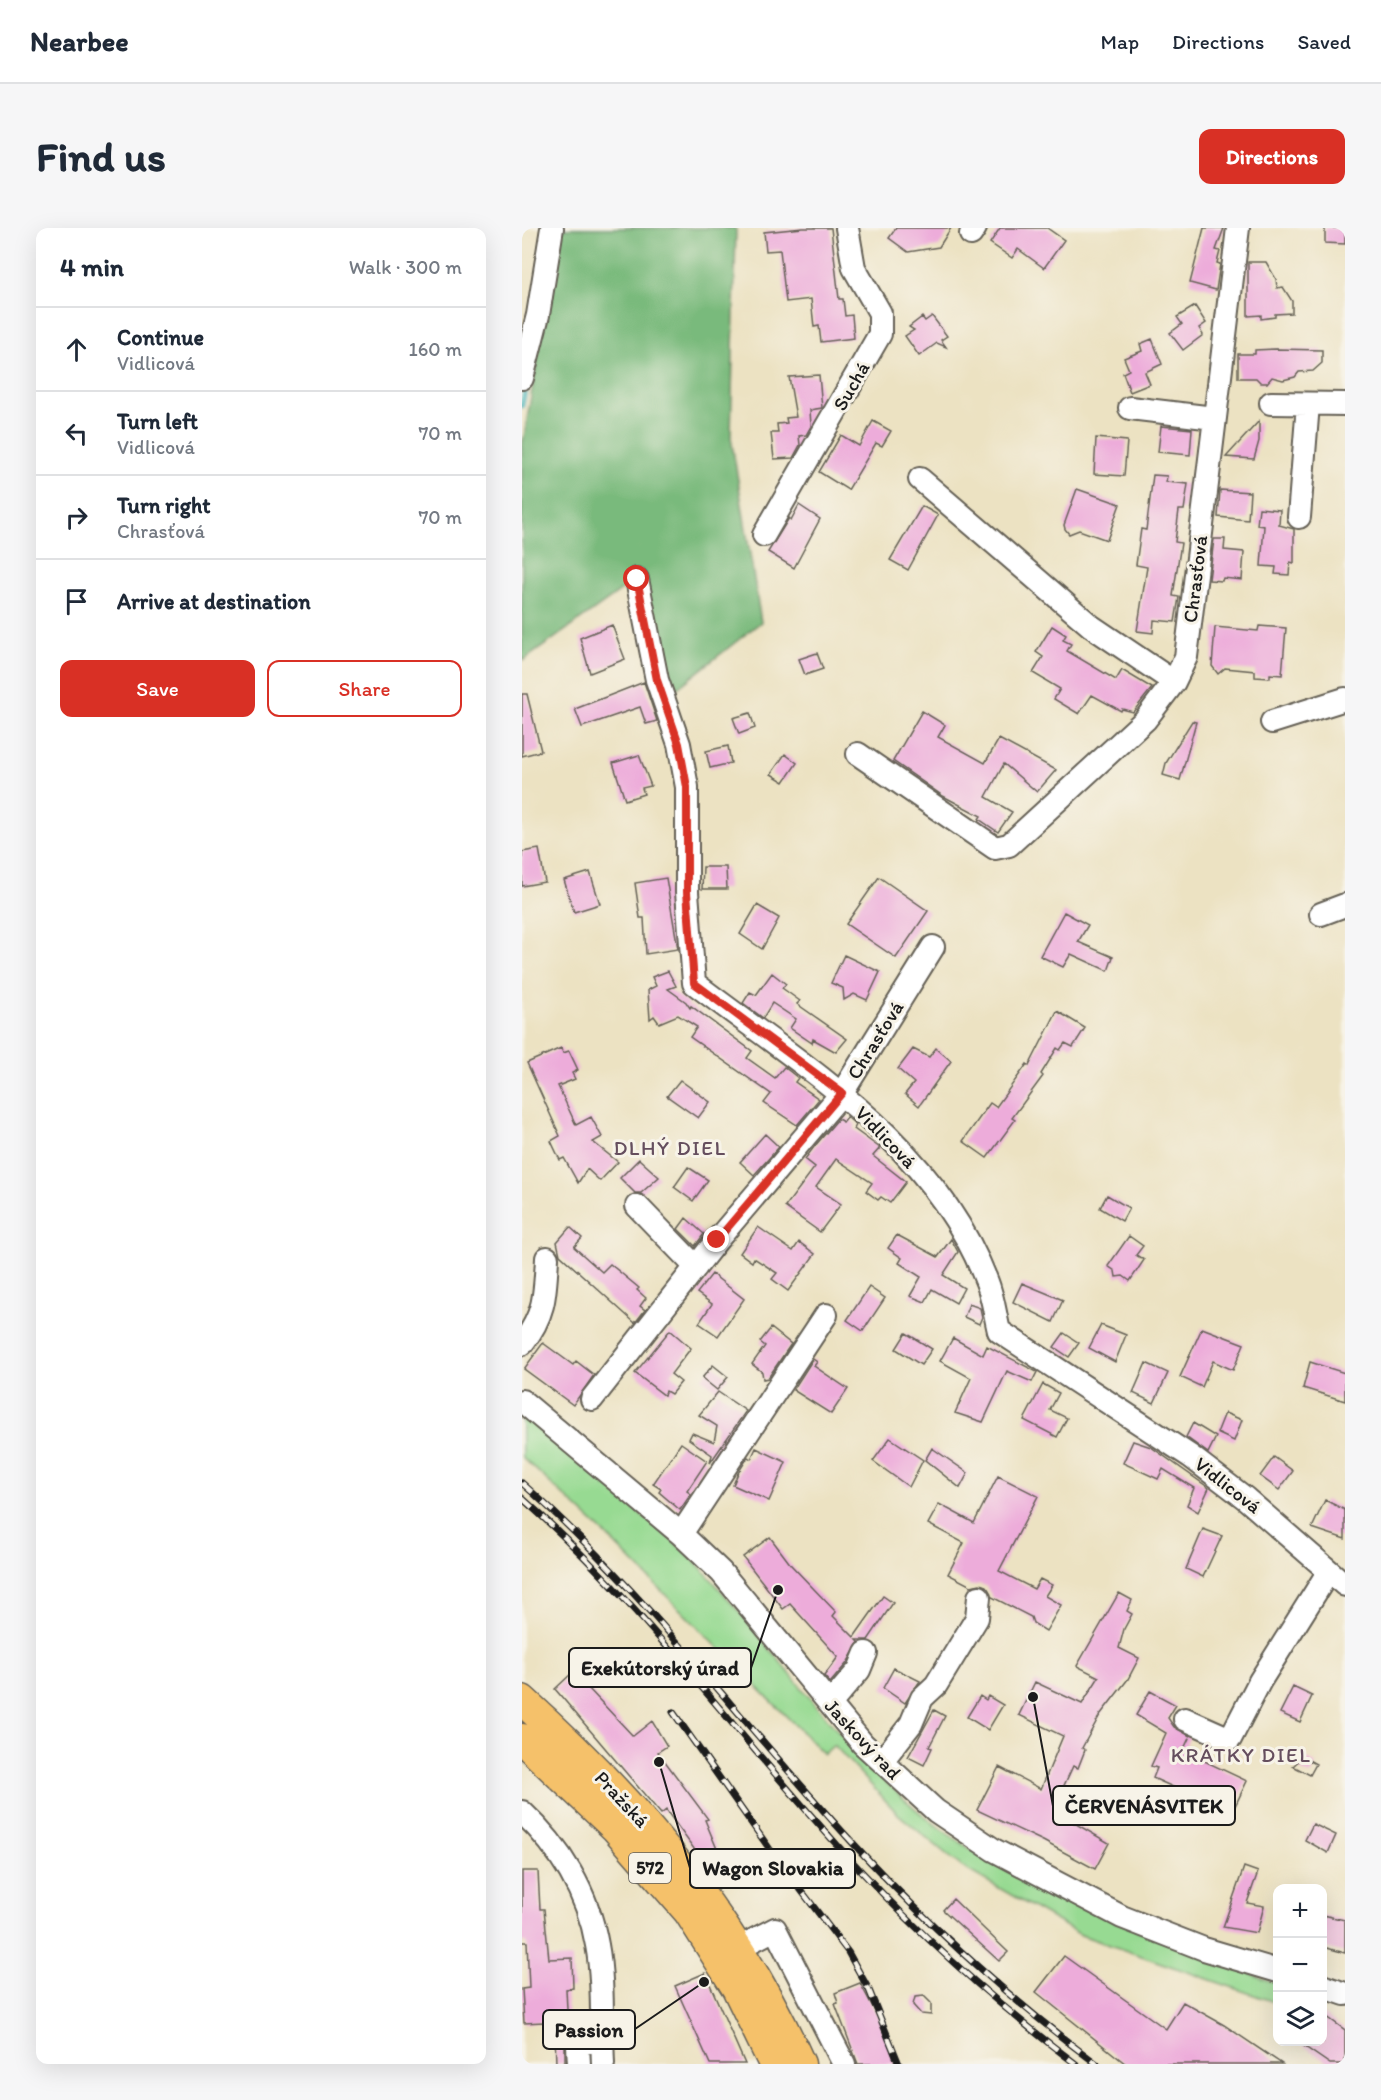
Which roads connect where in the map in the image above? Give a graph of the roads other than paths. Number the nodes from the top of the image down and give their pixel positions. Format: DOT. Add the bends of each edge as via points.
graph roads {
  1 [pos="552,228"];
  2 [pos="848,228"];
  3 [pos="1238,228"];
  4 [pos="522,378"];
  5 [pos="1271,403"];
  6 [pos="1308,404"];
  7 [pos="1345,404"];
  8 [pos="1130,408"];
  9 [pos="1214,418"];
  10 [pos="920,479"];
  11 [pos="1299,517"];
  12 [pos="764,535"];
  13 [pos="637,579"];
  14 [pos="1174,682"];
  15 [pos="1345,699"];
  16 [pos="1272,722"];
  17 [pos="858,754"];
  18 [pos="1345,905"];
  19 [pos="1321,914"];
  20 [pos="933,947"];
  21 [pos="842,1093"];
  22 [pos="637,1206"];
  23 [pos="547,1258"];
  24 [pos="696,1267"];
  25 [pos="826,1315"];
  26 [pos="522,1344"];
  27 [pos="592,1399"];
  28 [pos="522,1401"];
  29 [pos="681,1534"];
  30 [pos="1337,1578"];
  31 [pos="979,1597"];
  32 [pos="866,1653"];
  33 [pos="522,1700"];
  34 [pos="830,1704"];
  35 [pos="1185,1719"];
  36 [pos="522,1738"];
  37 [pos="882,1761"];
  38 [pos="525,1820"];
  39 [pos="738,1948"];
  40 [pos="1273,1969"];
  41 [pos="1327,1987"];
  42 [pos="1345,1994"];
  43 [pos="602,2036"];
  44 [pos="579,2064"];
  45 [pos="603,2064"];
  46 [pos="774,2064"];
  47 [pos="800,2064"];
  48 [pos="844,2064"];
  1 -- 4 [label="street" via="538,315"];
  2 -- 12 [label="street, Suchá" via="854,268 880,313 880,334"];
  3 -- 9 [label="street, Chrasťová"];
  5 -- 6 [label="street"];
  6 -- 7 [label="street"];
  6 -- 11 [label="street"];
  8 -- 9 [label="street"];
  9 -- 14 [label="street, Chrasťová" via="1186,657"];
  10 -- 14 [label="street" via="1091,627"];
  13 -- 21 [label="street, Vidlicová" via="657,680 679,744 687,787 687,892 694,983"];
  14 -- 17 [label="street, Chrasťová" via="1144,720 1008,845 995,848"];
  15 -- 16 [label="street"];
  18 -- 19 [label="street"];
  20 -- 21 [label="street, Chrasťová"];
  21 -- 24 [label="street, Chrasťová"];
  21 -- 30 [label="street, Vidlicová" via="889,1134 932,1180 987,1283 999,1330 1190,1456"];
  22 -- 24 [label="street"];
  23 -- 26 [label="street" via="545,1304 534,1330"];
  24 -- 27 [label="street, Chrasťová"];
  25 -- 29 [label="street"];
  28 -- 29 [label="street, Jaskový rad"];
  29 -- 34 [label="street, Jaskový rad" via="729,1580"];
  30 -- 35 [label="street" via="1260,1681 1230,1739"];
  31 -- 37 [label="street" via="977,1618 936,1685 922,1698 911,1724"];
  32 -- 34 [label="street" via="859,1670"];
  33 -- 39 [label="main road, Pražská / 572" via="588,1763 655,1836"];
  34 -- 37 [label="street, Jaskový rad"];
  36 -- 46 [label="main road, Pražská / 572" via="615,1827 689,1912 737,1988"];
  37 -- 40 [label="street, Jaskový rad" via="951,1823 1038,1875 1161,1934"];
  38 -- 43 [label="street" via="550,1840 578,1885 588,1913 598,1946"];
  39 -- 47 [label="main road, Pražská / 572"];
  39 -- 48 [label="street" via="775,1929"];
  41 -- 42 [label="street"];
  43 -- 44 [label="street" via="578,2046"];
  43 -- 45 [label="street"];
}
